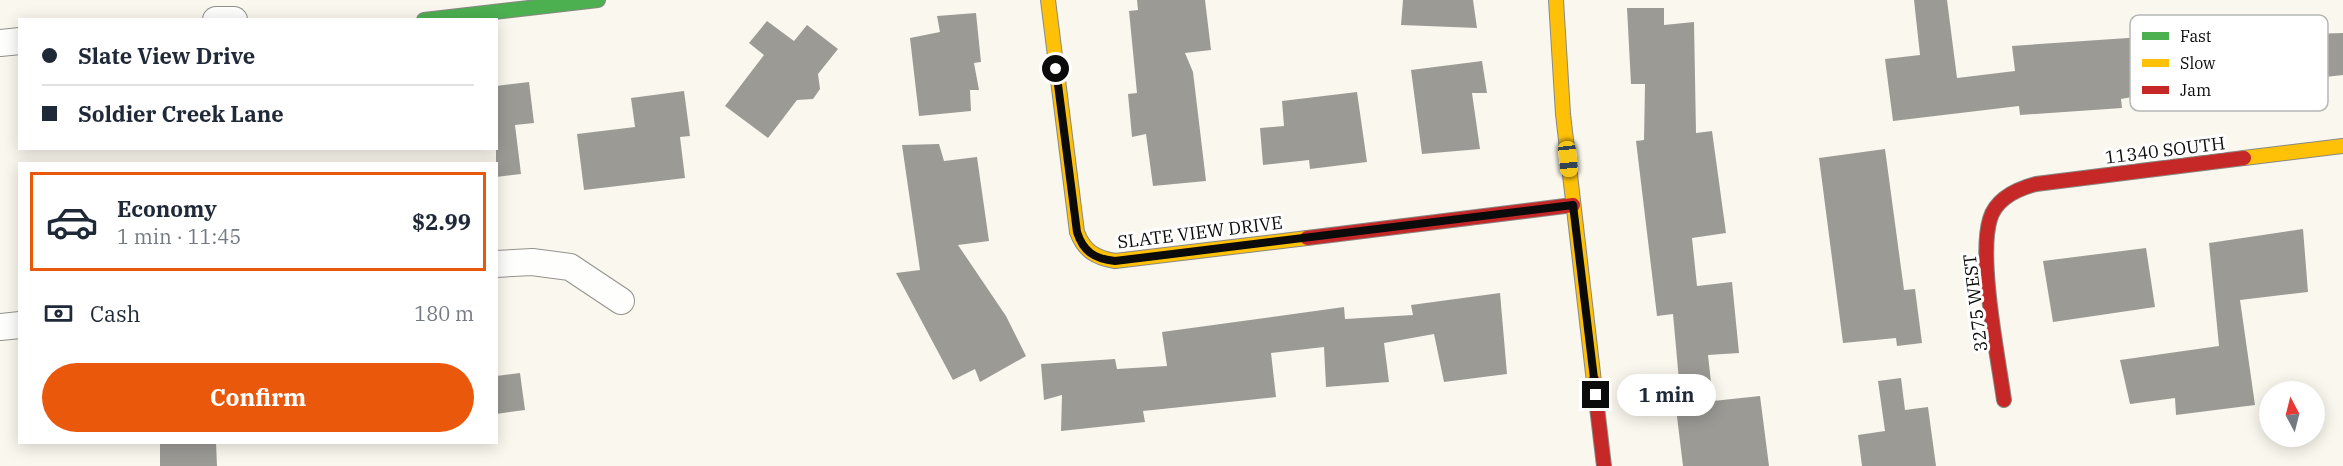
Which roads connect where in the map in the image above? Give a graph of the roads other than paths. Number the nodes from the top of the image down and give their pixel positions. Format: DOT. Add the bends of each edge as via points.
graph roads {
  1 [pos="598,0"];
  2 [pos="1048,0"];
  3 [pos="1556,0"];
  4 [pos="441,18"];
  5 [pos="18,41"];
  6 [pos="0,44"];
  7 [pos="2343,146"];
  8 [pos="1573,205"];
  9 [pos="1998,205"];
  10 [pos="498,264"];
  11 [pos="621,301"];
  12 [pos="18,325"];
  13 [pos="0,327"];
  14 [pos="2004,399"];
  15 [pos="1604,466"];
  1 -- 4 [label="street"];
  2 -- 8 [label="street, SLATE VIEW DRIVE" via="1077,232 1081,244 1102,260"];
  3 -- 8 [label="street" via="1558,62"];
  5 -- 6 [label="street"];
  7 -- 9 [label="street, 11340 SOUTH" via="2036,184 2008,195"];
  8 -- 15 [label="street"];
  9 -- 14 [label="street, 3275 WEST" via="1986,232 1986,247"];
  10 -- 11 [label="street" via="532,262 570,267"];
  12 -- 13 [label="street"];
}
